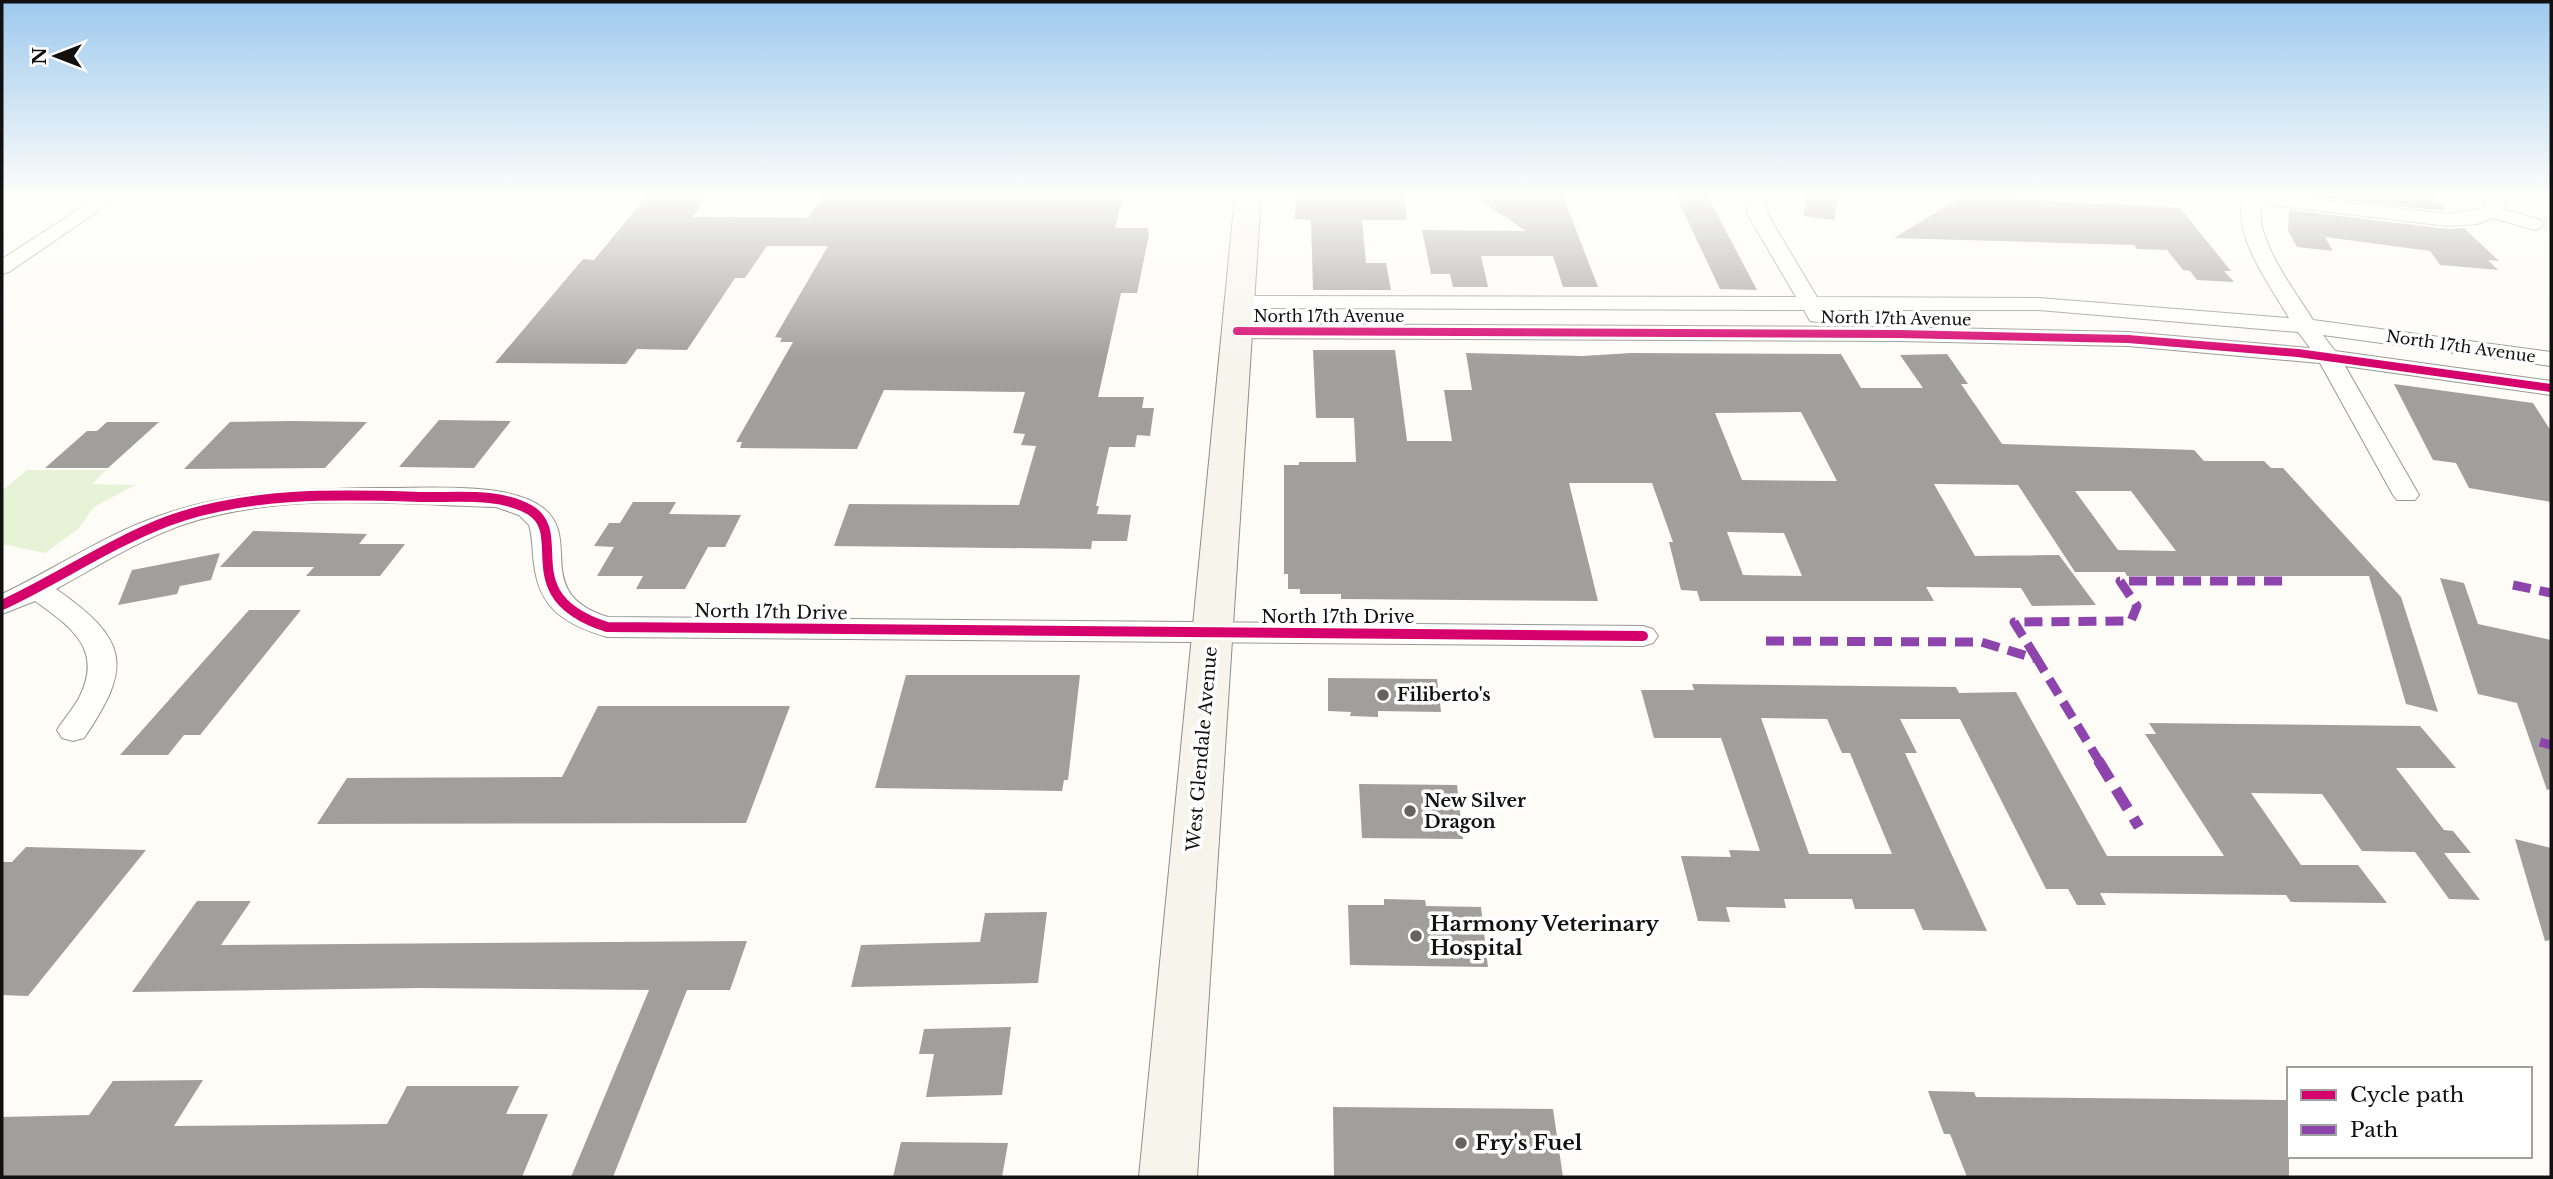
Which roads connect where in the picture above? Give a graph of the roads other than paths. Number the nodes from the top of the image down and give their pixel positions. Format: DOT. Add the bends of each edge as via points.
graph roads {
  1 [pos="1243,251"];
  2 [pos="1780,251"];
  3 [pos="2261,251"];
  4 [pos="11,256"];
  5 [pos="2,268"];
  6 [pos="1811,303"];
  7 [pos="1238,317"];
  8 [pos="2305,326"];
  9 [pos="1829,333"];
  10 [pos="2328,357"];
  11 [pos="2551,359"];
  12 [pos="2551,388"];
  13 [pos="2406,495"];
  14 [pos="37,589"];
  15 [pos="2,605"];
  16 [pos="1212,632"];
  17 [pos="1643,636"];
  18 [pos="73,730"];
  19 [pos="1168,1177"];
  1 -- 7 [label="main road, West Glendale Avenue"];
  2 -- 6 [label="street"];
  3 -- 8 [label="street"];
  4 -- 5 [label="street"];
  6 -- 7 [label="street, North 17th Avenue"];
  6 -- 8 [label="street, North 17th Avenue" via="2039,304"];
  6 -- 9 [label="street"];
  7 -- 9 [label="street, North 17th Avenue"];
  7 -- 16 [label="main road, West Glendale Avenue"];
  8 -- 10 [label="street"];
  8 -- 11 [label="street, North 17th Avenue"];
  9 -- 10 [label="street, North 17th Avenue" via="2128,339"];
  10 -- 12 [label="street, North 17th Avenue"];
  10 -- 13 [label="street"];
  14 -- 15 [label="street, North 17th Drive"];
  14 -- 16 [label="street, North 17th Drive" via="167,513 289,499 498,499 538,517 544,529 548,580 559,603 581,620 607,627"];
  14 -- 18 [label="street" via="83,622 97,638 105,658 103,680 93,703"];
  16 -- 17 [label="street, North 17th Drive"];
  16 -- 19 [label="main road, West Glendale Avenue"];
}
